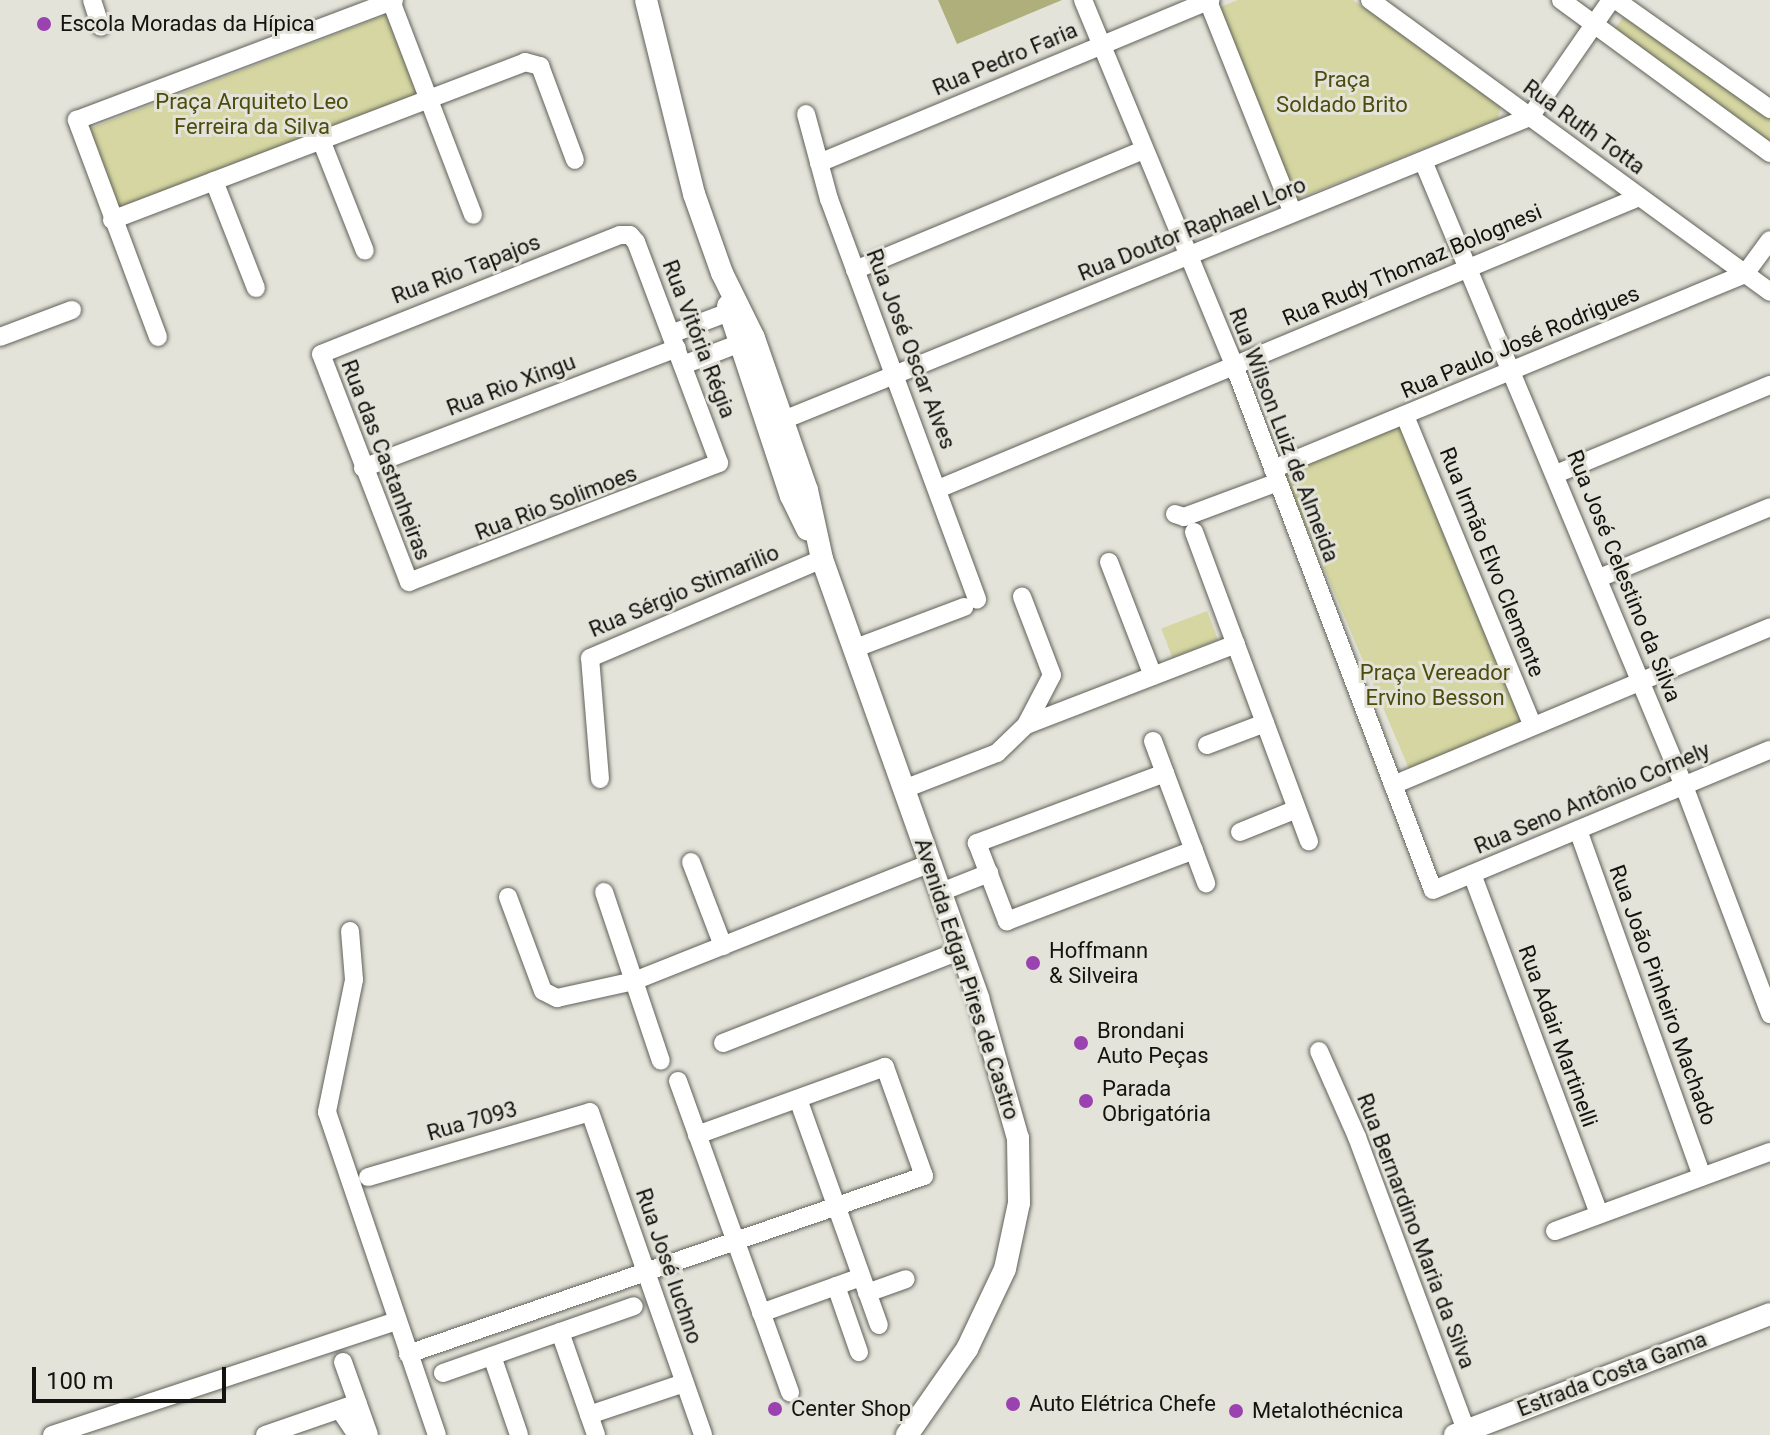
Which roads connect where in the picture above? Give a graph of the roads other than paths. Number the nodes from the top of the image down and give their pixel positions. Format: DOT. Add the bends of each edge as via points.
graph roads {
  1 [pos="92,0"];
  2 [pos="646,0"];
  3 [pos="1083,0"];
  4 [pos="1209,0"];
  5 [pos="1370,0"];
  6 [pos="1561,0"];
  7 [pos="1614,0"];
  8 [pos="392,1"];
  9 [pos="1594,24"];
  10 [pos="101,27"];
  11 [pos="1102,45"];
  12 [pos="428,99"];
  13 [pos="1770,109"];
  14 [pos="806,114"];
  15 [pos="1530,117"];
  16 [pos="321,140"];
  17 [pos="1143,150"];
  18 [pos="1770,153"];
  19 [pos="575,160"];
  20 [pos="1423,161"];
  21 [pos="819,163"];
  22 [pos="214,181"];
  23 [pos="1639,197"];
  24 [pos="1293,213"];
  25 [pos="473,215"];
  26 [pos="112,220"];
  27 [pos="630,235"];
  28 [pos="1770,240"];
  29 [pos="365,251"];
  30 [pos="1187,256"];
  31 [pos="1469,268"];
  32 [pos="855,270"];
  33 [pos="722,273"];
  34 [pos="1745,274"];
  35 [pos="256,288"];
  36 [pos="1770,292"];
  37 [pos="72,310"];
  38 [pos="729,312"];
  39 [pos="0,337"];
  40 [pos="158,337"];
  41 [pos="738,344"];
  42 [pos="677,349"];
  43 [pos="321,354"];
  44 [pos="1234,365"];
  45 [pos="1514,370"];
  46 [pos="896,378"];
  47 [pos="1770,385"];
  48 [pos="1405,416"];
  49 [pos="775,424"];
  50 [pos="719,463"];
  51 [pos="363,468"];
  52 [pos="1556,474"];
  53 [pos="1276,476"];
  54 [pos="938,489"];
  55 [pos="1770,507"];
  56 [pos="1175,514"];
  57 [pos="1194,532"];
  58 [pos="822,559"];
  59 [pos="1109,562"];
  60 [pos="1599,578"];
  61 [pos="409,582"];
  62 [pos="1022,597"];
  63 [pos="1770,627"];
  64 [pos="1236,644"];
  65 [pos="853,649"];
  66 [pos="1153,676"];
  67 [pos="1641,681"];
  68 [pos="1265,723"];
  69 [pos="1026,725"];
  70 [pos="1533,726"];
  71 [pos="1153,741"];
  72 [pos="1207,745"];
  73 [pos="1770,750"];
  74 [pos="1165,773"];
  75 [pos="600,779"];
  76 [pos="1393,785"];
  77 [pos="1684,786"];
  78 [pos="904,789"];
  79 [pos="1297,809"];
  80 [pos="1578,830"];
  81 [pos="1240,832"];
  82 [pos="1309,841"];
  83 [pos="1194,850"];
  84 [pos="691,862"];
  85 [pos="930,863"];
  86 [pos="989,873"];
  87 [pos="1472,874"];
  88 [pos="1206,883"];
  89 [pos="1433,890"];
  90 [pos="604,892"];
  91 [pos="941,892"];
  92 [pos="508,897"];
  93 [pos="350,931"];
  94 [pos="723,946"];
  95 [pos="961,950"];
  96 [pos="634,981"];
  97 [pos="1770,1014"];
  98 [pos="723,1043"];
  99 [pos="1319,1051"];
  100 [pos="661,1061"];
  101 [pos="678,1081"];
  102 [pos="798,1099"];
  103 [pos="590,1112"];
  104 [pos="697,1135"];
  105 [pos="1770,1152"];
  106 [pos="368,1177"];
  107 [pos="1702,1177"];
  108 [pos="837,1207"];
  109 [pos="1599,1214"];
  110 [pos="1555,1231"];
  111 [pos="736,1242"];
  112 [pos="645,1271"];
  113 [pos="906,1279"];
  114 [pos="864,1285"];
  115 [pos="836,1286"];
  116 [pos="634,1306"];
  117 [pos="761,1313"];
  118 [pos="1770,1314"];
  119 [pos="397,1321"];
  120 [pos="879,1325"];
  121 [pos="560,1332"];
  122 [pos="859,1352"];
  123 [pos="408,1354"];
  124 [pos="492,1356"];
  125 [pos="343,1362"];
  126 [pos="443,1373"];
  127 [pos="684,1383"];
  128 [pos="790,1392"];
  129 [pos="358,1403"];
  130 [pos="340,1410"];
  131 [pos="589,1415"];
  132 [pos="1460,1433"];
  133 [pos="52,1435"];
  134 [pos="265,1435"];
  135 [pos="357,1435"];
  136 [pos="369,1435"];
  137 [pos="437,1435"];
  138 [pos="519,1435"];
  139 [pos="596,1435"];
  140 [pos="703,1435"];
  141 [pos="907,1435"];
  1 -- 10 [label="street"];
  2 -- 33 [label="main road, Avenida Edgar Pires de Castro" via="673,117"];
  3 -- 11 [label="street, Rua Wilson Luiz de Almeida"];
  4 -- 11 [label="street, Rua Pedro Faria"];
  4 -- 24 [label="street"];
  5 -- 15 [label="street, Rua Ruth Totta"];
  6 -- 9 [label="street"];
  7 -- 9 [label="street"];
  7 -- 13 [label="street"];
  8 -- 12 [label="street"];
  8 -- 26 [label="street" via="77,120"];
  9 -- 15 [label="street"];
  9 -- 18 [label="street"];
  11 -- 17 [label="street, Rua Wilson Luiz de Almeida"];
  11 -- 21 [label="street, Rua Pedro Faria"];
  12 -- 16 [label="street"];
  12 -- 19 [label="street" via="534,61"];
  12 -- 25 [label="street"];
  14 -- 21 [label="street, Rua José Oscar Alves"];
  15 -- 20 [label="street, Rua Doutor Raphael Loro"];
  15 -- 23 [label="street, Rua Ruth Totta"];
  16 -- 22 [label="street"];
  16 -- 29 [label="street"];
  17 -- 30 [label="street, Rua Wilson Luiz de Almeida"];
  17 -- 32 [label="street"];
  20 -- 24 [label="street, Rua Doutor Raphael Loro"];
  20 -- 31 [label="street, Rua José Celestino da Silva"];
  21 -- 32 [label="street, Rua José Oscar Alves"];
  22 -- 26 [label="street"];
  22 -- 35 [label="street"];
  23 -- 31 [label="street, Rua Rudy Thomaz Bolognesi"];
  23 -- 34 [label="street, Rua Ruth Totta"];
  24 -- 30 [label="street, Rua Doutor Raphael Loro"];
  26 -- 40 [label="street"];
  27 -- 42 [label="street, Rua Vitória Régia"];
  27 -- 43 [label="street, Rua Rio Tapajos"];
  28 -- 34 [label="street"];
  30 -- 44 [label="street, Rua Wilson Luiz de Almeida"];
  30 -- 46 [label="street, Rua Doutor Raphael Loro"];
  31 -- 44 [label="street, Rua Rudy Thomaz Bolognesi"];
  31 -- 45 [label="street, Rua José Celestino da Silva"];
  32 -- 46 [label="street, Rua José Oscar Alves"];
  33 -- 38 [label="main road, Avenida Edgar Pires de Castro"];
  33 -- 49 [label="main road, Avenida Edgar Pires de Castro" via="754,338"];
  34 -- 36 [label="street, Rua Ruth Totta"];
  34 -- 45 [label="street, Rua Paulo José Rodrigues"];
  37 -- 39 [label="street"];
  38 -- 41 [label="main road, Avenida Edgar Pires de Castro"];
  38 -- 42 [label="street"];
  41 -- 42 [label="street"];
  41 -- 49 [label="main road, Avenida Edgar Pires de Castro"];
  42 -- 50 [label="street, Rua Vitória Régia"];
  42 -- 51 [label="street, Rua Rio Xingu"];
  43 -- 51 [label="street, Rua das Castanheiras"];
  44 -- 53 [label="street, Rua Wilson Luiz de Almeida"];
  44 -- 54 [label="street, Rua Rudy Thomaz Bolognesi"];
  45 -- 48 [label="street, Rua Paulo José Rodrigues"];
  45 -- 52 [label="street, Rua José Celestino da Silva"];
  46 -- 49 [label="street, Rua Doutor Raphael Loro"];
  46 -- 54 [label="street, Rua José Oscar Alves"];
  47 -- 52 [label="street"];
  48 -- 53 [label="street, Rua Paulo José Rodrigues"];
  48 -- 70 [label="street, Rua Irmão Elvo Clemente"];
  49 -- 58 [label="main road, Avenida Edgar Pires de Castro" via="791,496"];
  50 -- 61 [label="street, Rua Rio Solimoes"];
  51 -- 61 [label="street, Rua das Castanheiras"];
  52 -- 60 [label="street, Rua José Celestino da Silva"];
  53 -- 56 [label="street, Rua Paulo José Rodrigues" via="1184,517"];
  53 -- 76 [label="street, Rua Wilson Luiz de Almeida"];
  54 -- 65 [label="street, Rua José Oscar Alves" via="970,603"];
  55 -- 60 [label="street"];
  57 -- 64 [label="street"];
  58 -- 65 [label="main road, Avenida Edgar Pires de Castro"];
  58 -- 75 [label="street, Rua Sérgio Stimarilio" via="590,658"];
  59 -- 66 [label="street"];
  60 -- 67 [label="street, Rua José Celestino da Silva"];
  62 -- 69 [label="street" via="1052,675"];
  63 -- 67 [label="street"];
  64 -- 66 [label="street"];
  64 -- 68 [label="street"];
  65 -- 78 [label="main road, Avenida Edgar Pires de Castro"];
  66 -- 69 [label="street"];
  67 -- 70 [label="street"];
  67 -- 77 [label="street, Rua José Celestino da Silva"];
  68 -- 72 [label="street"];
  68 -- 79 [label="street"];
  69 -- 78 [label="street" via="997,753"];
  70 -- 76 [label="street"];
  71 -- 74 [label="street"];
  73 -- 77 [label="street, Rua Seno Antônio Cornely"];
  74 -- 83 [label="street"];
  74 -- 86 [label="street" via="977,843"];
  76 -- 89 [label="street, Rua Wilson Luiz de Almeida"];
  77 -- 80 [label="street, Rua Seno Antônio Cornely"];
  77 -- 97 [label="street, Rua José Celestino da Silva"];
  78 -- 85 [label="main road, Avenida Edgar Pires de Castro"];
  79 -- 81 [label="street"];
  79 -- 82 [label="street"];
  80 -- 87 [label="street, Rua Seno Antônio Cornely"];
  80 -- 107 [label="street, Rua João Pinheiro Machado"];
  83 -- 86 [label="street" via="1007,921"];
  83 -- 88 [label="street"];
  84 -- 94 [label="street"];
  85 -- 91 [label="main road, Avenida Edgar Pires de Castro"];
  85 -- 94 [label="street"];
  86 -- 91 [label="street"];
  87 -- 89 [label="street, Rua Seno Antônio Cornely"];
  87 -- 109 [label="street, Rua Adair Martinelli"];
  90 -- 96 [label="street"];
  91 -- 95 [label="main road, Avenida Edgar Pires de Castro"];
  92 -- 96 [label="street" via="549,997"];
  93 -- 119 [label="street" via="354,980 327,1112"];
  94 -- 96 [label="street"];
  95 -- 98 [label="street"];
  95 -- 141 [label="main road, Avenida Edgar Pires de Castro" via="1010,1096 1018,1138 1019,1203 992,1301 967,1349"];
  96 -- 100 [label="street"];
  99 -- 132 [label="street, Rua Bernardino Maria da Silva" via="1357,1137"];
  101 -- 104 [label="street"];
  102 -- 104 [label="street"];
  102 -- 108 [label="street"];
  102 -- 108 [label="street" via="885,1067 924,1176"];
  103 -- 106 [label="street, Rua 7093"];
  103 -- 112 [label="street, Rua José Iuchno"];
  104 -- 111 [label="street"];
  105 -- 107 [label="street"];
  107 -- 109 [label="street"];
  108 -- 111 [label="street"];
  108 -- 114 [label="street"];
  109 -- 110 [label="street"];
  111 -- 112 [label="street"];
  111 -- 117 [label="street"];
  112 -- 123 [label="street"];
  112 -- 127 [label="street, Rua José Iuchno"];
  113 -- 114 [label="street"];
  114 -- 115 [label="street"];
  114 -- 120 [label="street"];
  115 -- 117 [label="street"];
  115 -- 122 [label="street"];
  116 -- 121 [label="street"];
  117 -- 128 [label="street"];
  118 -- 132 [label="main road, Estrada Costa Gama"];
  119 -- 123 [label="street"];
  119 -- 133 [label="street"];
  121 -- 124 [label="street"];
  121 -- 131 [label="street"];
  123 -- 137 [label="street"];
  124 -- 126 [label="street"];
  124 -- 138 [label="street"];
  125 -- 129 [label="street"];
  127 -- 131 [label="street"];
  127 -- 140 [label="street, Rua José Iuchno"];
  129 -- 130 [label="street"];
  129 -- 136 [label="street"];
  130 -- 134 [label="street"];
  130 -- 135 [label="street"];
  131 -- 139 [label="street"];
}
